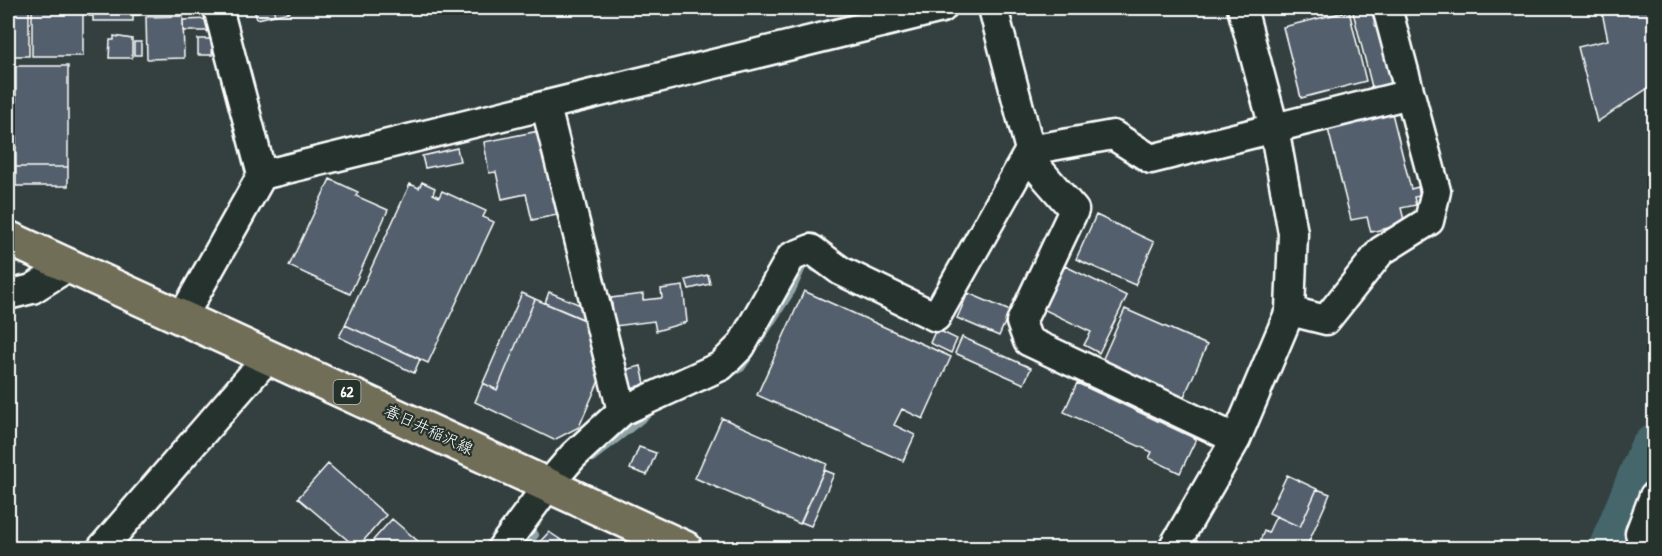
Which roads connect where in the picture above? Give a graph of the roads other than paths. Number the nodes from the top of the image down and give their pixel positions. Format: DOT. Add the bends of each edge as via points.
graph roads {
  1 [pos="218,8"];
  2 [pos="942,8"];
  3 [pos="993,8"];
  4 [pos="1242,8"];
  5 [pos="1387,8"];
  6 [pos="1410,94"];
  7 [pos="546,107"];
  8 [pos="1274,128"];
  9 [pos="1029,153"];
  10 [pos="262,175"];
  11 [pos="8,238"];
  12 [pos="69,266"];
  13 [pos="8,295"];
  14 [pos="1290,311"];
  15 [pos="183,316"];
  16 [pos="269,356"];
  17 [pos="622,411"];
  18 [pos="1236,439"];
  19 [pos="549,484"];
  20 [pos="1654,496"];
  21 [pos="1654,539"];
  22 [pos="683,548"];
  23 [pos="102,549"];
  24 [pos="502,549"];
  25 [pos="1173,549"];
  1 -- 10 [label="street"];
  2 -- 7 [label="street"];
  3 -- 9 [label="street"];
  4 -- 8 [label="street"];
  5 -- 6 [label="street"];
  6 -- 8 [label="street"];
  6 -- 14 [label="street" via="1436,191 1429,221 1382,251 1326,320"];
  7 -- 10 [label="street"];
  7 -- 17 [label="street"];
  8 -- 9 [label="street" via="1151,159 1113,135"];
  8 -- 14 [label="street" via="1293,233"];
  9 -- 17 [label="street" via="936,316 841,271 811,249 791,257 741,346 721,366"];
  9 -- 18 [label="street" via="1074,210 1022,322 1028,341"];
  10 -- 15 [label="street"];
  11 -- 12 [label="main road, 春日井稲沢線 / 62"];
  12 -- 13 [label="street" via="32,289"];
  12 -- 15 [label="main road, 春日井稲沢線 / 62"];
  14 -- 18 [label="street"];
  15 -- 16 [label="main road, 春日井稲沢線 / 62"];
  16 -- 19 [label="main road, 春日井稲沢線 / 62"];
  16 -- 23 [label="street"];
  17 -- 19 [label="street"];
  18 -- 25 [label="street"];
  19 -- 22 [label="main road, 春日井稲沢線 / 62"];
  19 -- 24 [label="street"];
  20 -- 21 [label="street" via="1640,533"];
}
